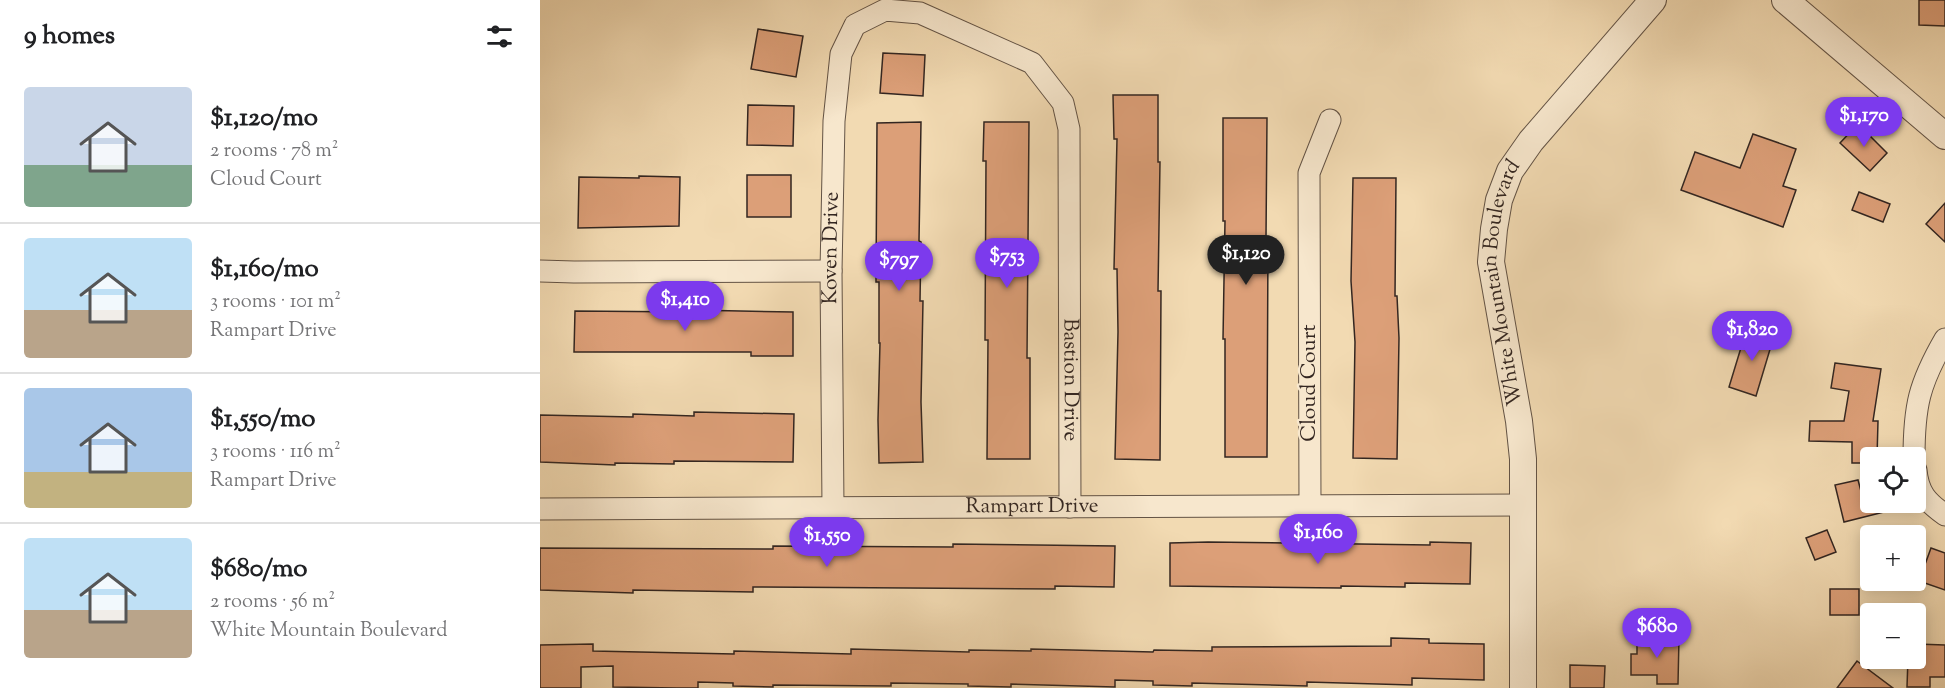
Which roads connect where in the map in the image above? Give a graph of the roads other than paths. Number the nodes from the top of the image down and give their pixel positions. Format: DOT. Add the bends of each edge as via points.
graph roads {
  1 [pos="1653,0"];
  2 [pos="1785,0"];
  3 [pos="885,10"];
  4 [pos="1330,120"];
  5 [pos="1945,136"];
  6 [pos="540,271"];
  7 [pos="831,271"];
  8 [pos="1945,339"];
  9 [pos="1914,447"];
  10 [pos="1926,500"];
  11 [pos="1524,505"];
  12 [pos="1310,506"];
  13 [pos="1070,507"];
  14 [pos="833,508"];
  15 [pos="540,509"];
  16 [pos="1945,515"];
  17 [pos="1523,688"];
  1 -- 11 [label="street, White Mountain Boulevard" via="1531,141 1510,171 1499,200 1491,262 1519,421"];
  2 -- 5 [label="street"];
  3 -- 7 [label="street, Koven Drive" via="855,25 841,54 834,121"];
  3 -- 13 [label="street, Bastion Drive" via="920,14 1032,63 1063,103 1069,129"];
  4 -- 12 [label="street, Cloud Court" via="1309,173"];
  6 -- 7 [label="street"];
  7 -- 14 [label="street, Koven Drive"];
  8 -- 9 [label="street" via="1928,368 1918,397"];
  10 -- 16 [label="street"];
  11 -- 12 [label="street, Rampart Drive"];
  11 -- 17 [label="street, White Mountain Boulevard"];
  12 -- 13 [label="street, Rampart Drive"];
  13 -- 14 [label="street, Rampart Drive"];
  14 -- 15 [label="street, Rampart Drive"];
}
